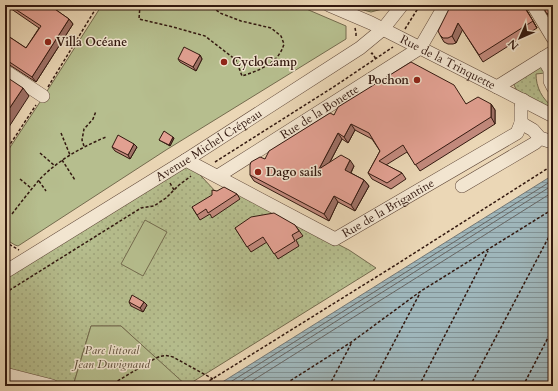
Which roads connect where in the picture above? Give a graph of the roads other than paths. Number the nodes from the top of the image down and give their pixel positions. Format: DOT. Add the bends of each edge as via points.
graph roads {
  1 [pos="329,5"];
  2 [pos="402,5"];
  3 [pos="445,5"];
  4 [pos="533,5"];
  5 [pos="383,29"];
  6 [pos="553,38"];
  7 [pos="420,48"];
  8 [pos="548,55"];
  9 [pos="5,71"];
  10 [pos="497,87"];
  11 [pos="553,87"];
  12 [pos="43,96"];
  13 [pos="523,100"];
  14 [pos="553,116"];
  15 [pos="521,123"];
  16 [pos="547,139"];
  17 [pos="186,160"];
  18 [pos="218,176"];
  19 [pos="462,186"];
  20 [pos="5,272"];
  21 [pos="5,374"];
  22 [pos="52,386"];
  1 -- 5 [label="street, Rue de la Trinquette"];
  2 -- 5 [label="street, Avenue Michel Crépeau"];
  3 -- 7 [label="street"];
  4 -- 6 [label="street"];
  5 -- 7 [label="street, Rue de la Trinquette"];
  5 -- 17 [label="street, Avenue Michel Crépeau" via="360,48"];
  7 -- 10 [label="street, Rue de la Trinquette"];
  7 -- 18 [label="street, Rue de la Bonette"];
  8 -- 10 [label="street, Rue de la Trinquette"];
  8 -- 11 [label="street" via="550,81"];
  9 -- 12 [label="street"];
  10 -- 13 [label="street"];
  13 -- 14 [label="street"];
  13 -- 15 [label="street"];
  15 -- 16 [label="street"];
  15 -- 18 [label="street, Rue de la Brigantine" via="517,133 335,239"];
  16 -- 19 [label="street" via="534,143"];
  17 -- 18 [label="street, Rue de la Brigantine"];
  17 -- 20 [label="street, Avenue Michel Crépeau"];
  21 -- 22 [label="street"];
}
